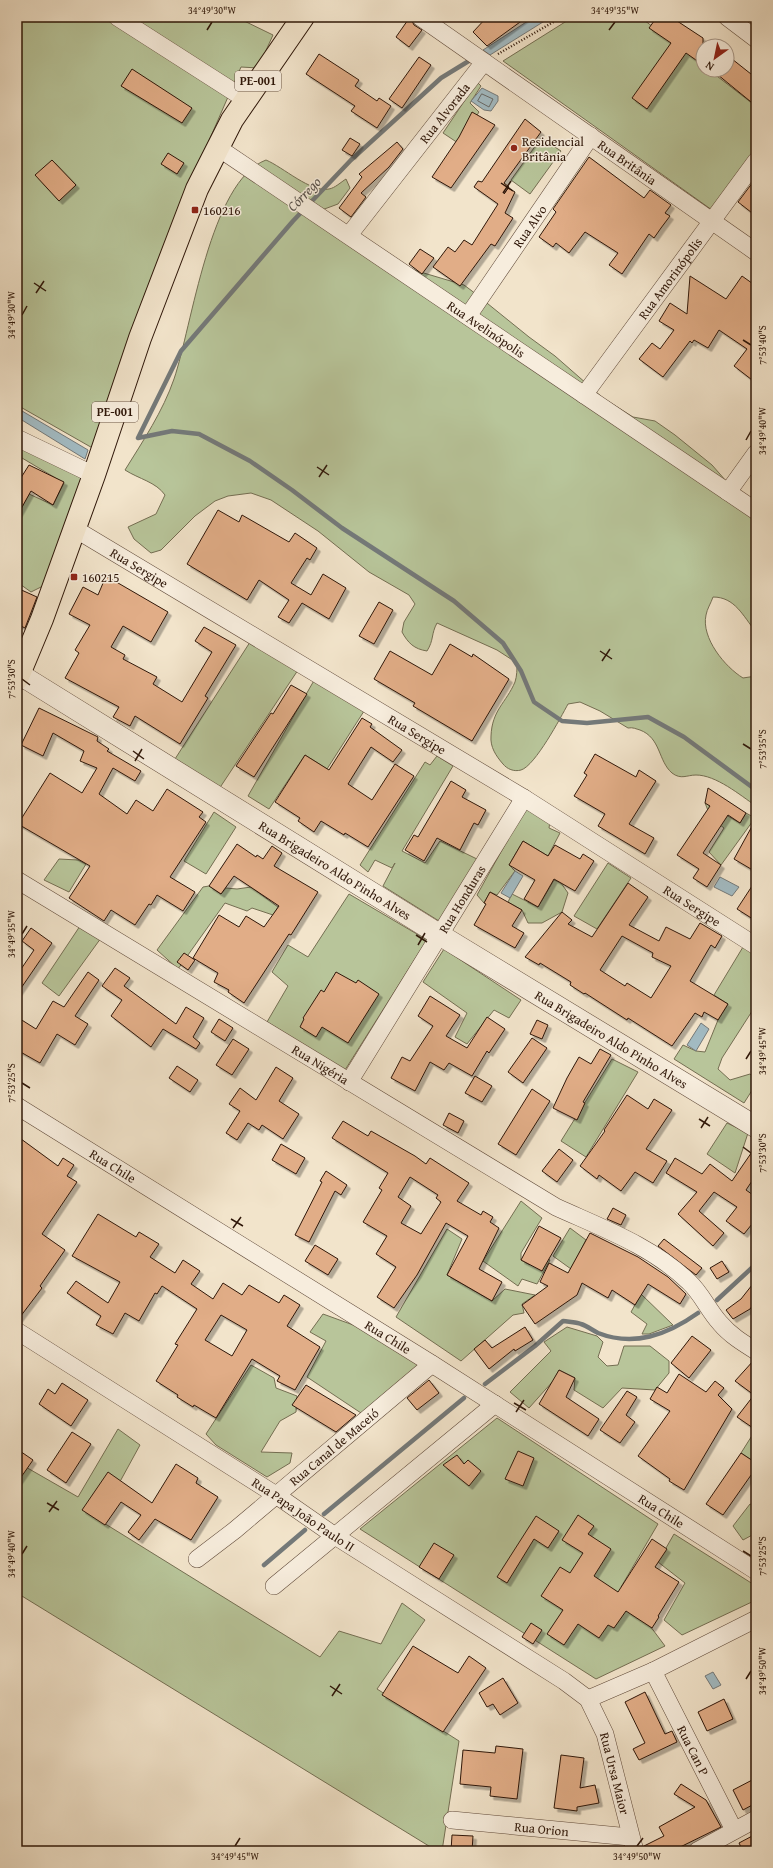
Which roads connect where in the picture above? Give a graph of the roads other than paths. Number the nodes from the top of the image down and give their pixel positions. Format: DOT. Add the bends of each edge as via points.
graph roads {
  1 [pos="117,17"];
  2 [pos="304,17"];
  3 [pos="420,17"];
  4 [pos="727,17"];
  5 [pos="756,38"];
  6 [pos="482,61"];
  7 [pos="245,100"];
  8 [pos="591,136"];
  9 [pos="217,147"];
  10 [pos="756,161"];
  11 [pos="712,220"];
  12 [pos="349,235"];
  13 [pos="756,252"];
  14 [pos="468,316"];
  15 [pos="584,395"];
  16 [pos="17,438"];
  17 [pos="756,453"];
  18 [pos="94,475"];
  19 [pos="728,492"];
  20 [pos="756,511"];
  21 [pos="75,529"];
  22 [pos="18,676"];
  23 [pos="524,798"];
  24 [pos="17,880"];
  25 [pos="440,935"];
  26 [pos="756,946"];
  27 [pos="349,1082"];
  28 [pos="17,1106"];
  29 [pos="756,1128"];
  30 [pos="17,1331"];
  31 [pos="756,1351"];
  32 [pos="432,1364"];
  33 [pos="495,1404"];
  34 [pos="276,1495"];
  35 [pos="335,1536"];
  36 [pos="197,1558"];
  37 [pos="756,1571"];
  38 [pos="274,1586"];
  39 [pos="756,1619"];
  40 [pos="653,1670"];
  41 [pos="588,1699"];
  42 [pos="756,1819"];
  43 [pos="452,1820"];
  44 [pos="734,1830"];
  45 [pos="633,1844"];
  46 [pos="697,1851"];
  1 -- 7 [label="street"];
  2 -- 7 [label="main road, PE-001"];
  3 -- 6 [label="street, Rua Britânia"];
  4 -- 5 [label="street"];
  6 -- 8 [label="street, Rua Britânia"];
  6 -- 12 [label="street, Rua Alvorada"];
  7 -- 9 [label="main road, PE-001"];
  8 -- 11 [label="street, Rua Britânia"];
  8 -- 14 [label="street, Rua Alvo"];
  9 -- 12 [label="street, Rua Avelinópolis"];
  9 -- 18 [label="main road, PE-001" via="197,189 140,338"];
  10 -- 11 [label="street, Rua Amorinópolis"];
  11 -- 13 [label="street, Rua Britânia"];
  11 -- 15 [label="street, Rua Amorinópolis"];
  12 -- 14 [label="street, Rua Avelinópolis"];
  14 -- 15 [label="street, Rua Avelinópolis"];
  15 -- 19 [label="street, Rua Avelinópolis"];
  16 -- 18 [label="street"];
  17 -- 19 [label="street"];
  18 -- 21 [label="main road, PE-001"];
  19 -- 20 [label="street, Rua Avelinópolis"];
  21 -- 22 [label="main road, PE-001" via="42,620"];
  21 -- 23 [label="street, Rua Sergipe"];
  22 -- 25 [label="street, Rua Brigadeiro Aldo Pinho Alves"];
  23 -- 25 [label="street, Rua Honduras"];
  23 -- 26 [label="street, Rua Sergipe"];
  24 -- 27 [label="street, Rua Nigéria"];
  25 -- 27 [label="street, Rua Honduras"];
  25 -- 29 [label="street, Rua Brigadeiro Aldo Pinho Alves"];
  27 -- 31 [label="street, Rua Nigéria" via="556,1207 629,1240 688,1281 704,1298 720,1324"];
  28 -- 32 [label="street, Rua Chile"];
  30 -- 34 [label="street, Rua Papa João Paulo II"];
  32 -- 33 [label="street, Rua Chile"];
  32 -- 34 [label="street, Rua Canal de Maceió"];
  33 -- 35 [label="street"];
  33 -- 37 [label="street, Rua Chile"];
  34 -- 35 [label="street, Rua Papa João Paulo II"];
  34 -- 36 [label="street, Rua Canal de Maceió"];
  35 -- 38 [label="street"];
  35 -- 41 [label="street, Rua Papa João Paulo II" via="564,1680"];
  39 -- 40 [label="street"];
  40 -- 41 [label="street"];
  40 -- 44 [label="street, Rua Can P"];
  41 -- 45 [label="street, Rua Ursa Maior" via="605,1734"];
  42 -- 44 [label="street"];
  43 -- 45 [label="street, Rua Orion"];
  44 -- 46 [label="street"];
}
